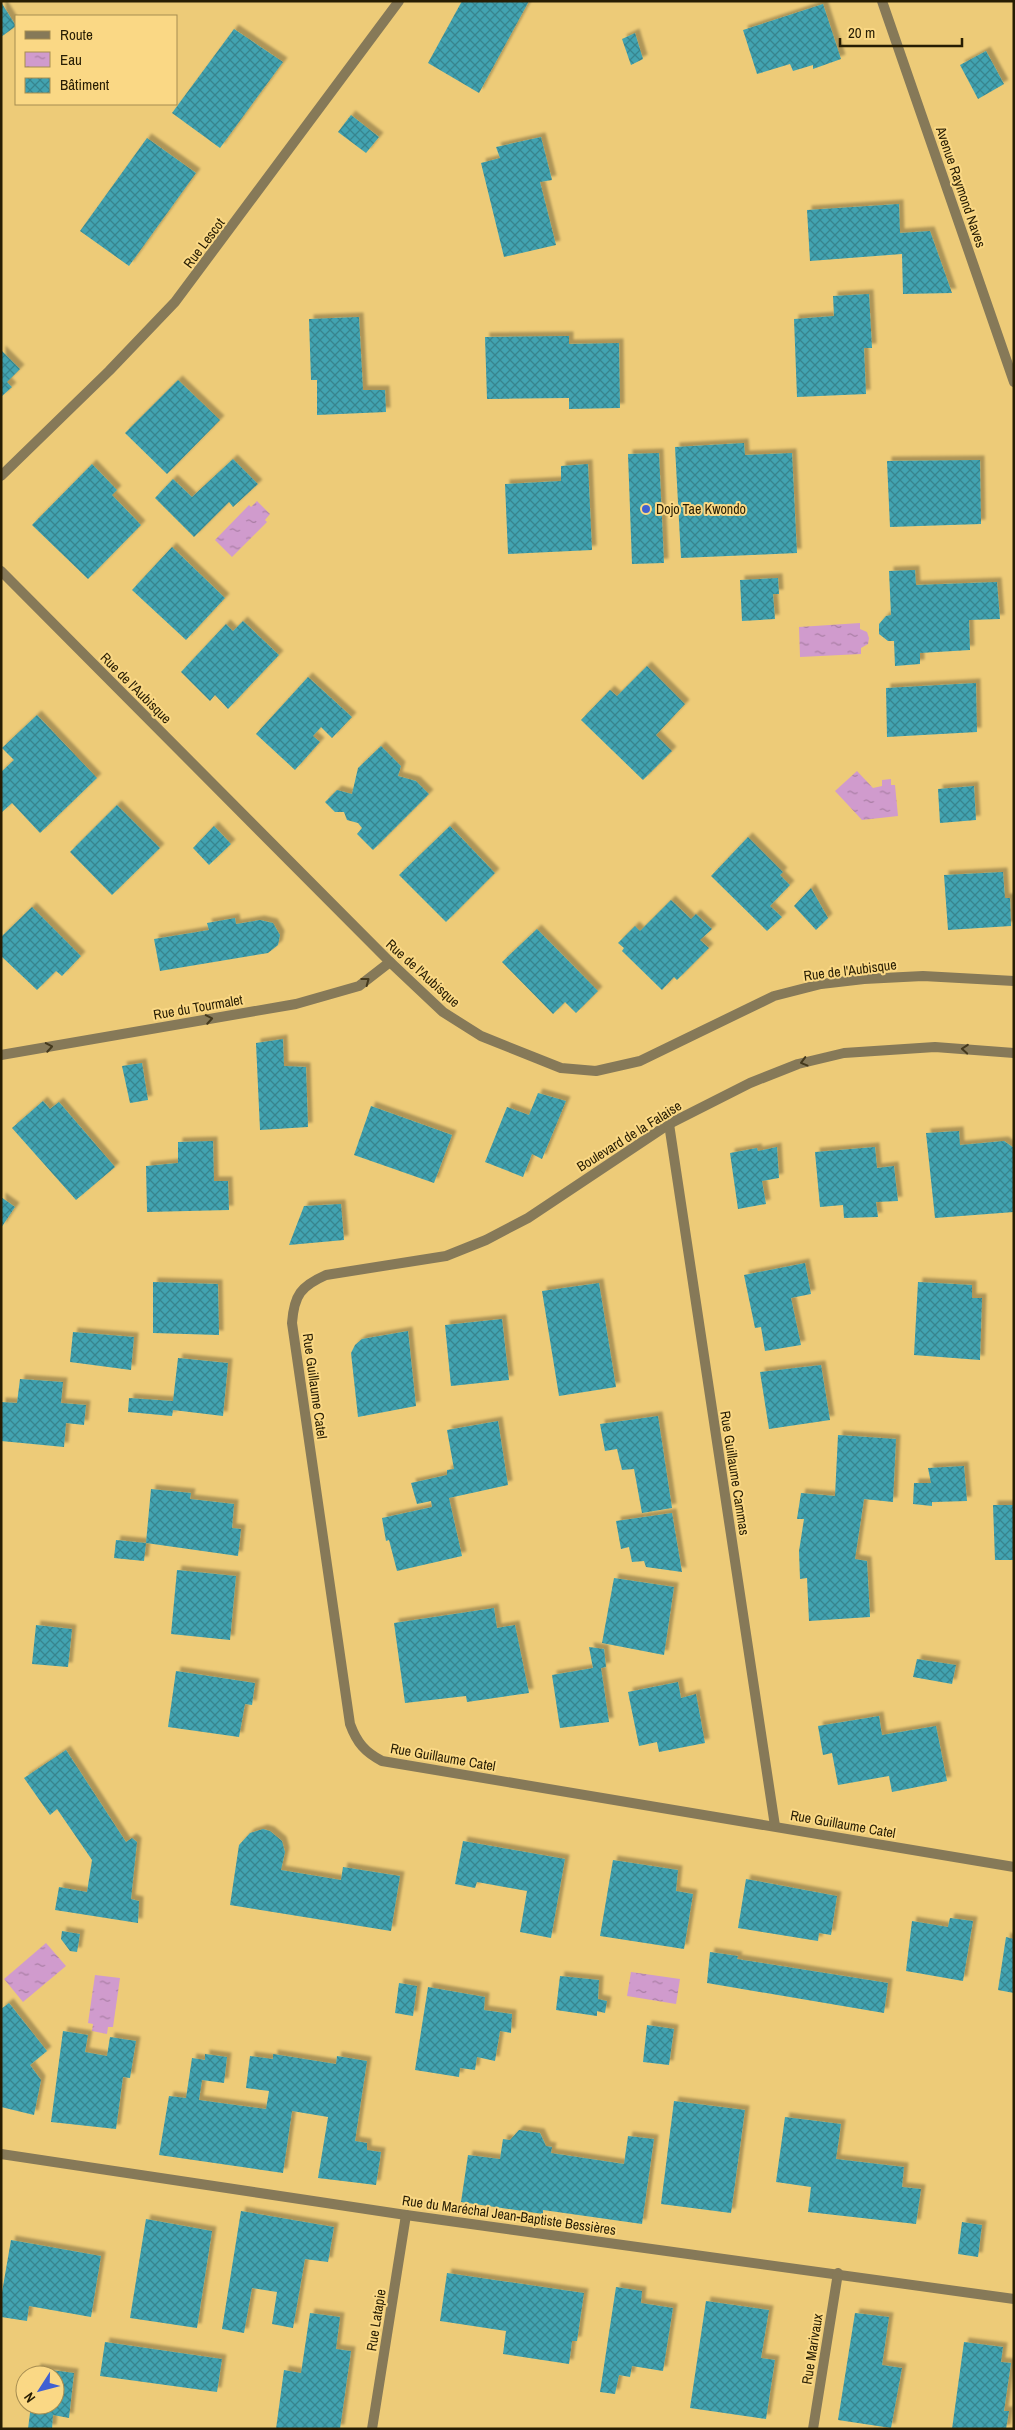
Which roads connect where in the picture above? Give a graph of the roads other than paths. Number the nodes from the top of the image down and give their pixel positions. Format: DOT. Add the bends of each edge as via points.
graph roads {
  1 [pos="399,1"];
  2 [pos="882,1"];
  3 [pos="1014,382"];
  4 [pos="1,476"];
  5 [pos="1,571"];
  6 [pos="390,962"];
  7 [pos="1014,981"];
  8 [pos="1014,1053"];
  9 [pos="1,1055"];
  10 [pos="669,1124"];
  11 [pos="326,1275"];
  12 [pos="775,1826"];
  13 [pos="1014,1867"];
  14 [pos="1,2154"];
  15 [pos="406,2215"];
  16 [pos="838,2273"];
  17 [pos="1014,2299"];
  18 [pos="372,2429"];
  19 [pos="813,2429"];
  1 -- 4 [label="street, Rue Lescot" via="175,302 110,371"];
  2 -- 3 [label="street, Avenue Raymond Naves"];
  5 -- 6 [label="street, Rue de l'Aubisque"];
  6 -- 7 [label="street, Rue de l'Aubisque" via="443,1012 481,1036 561,1068 596,1071 640,1061 774,996 820,984 923,976"];
  9 -- 6 [label="street, Rue du Tourmalet, one-way" via="296,1004 359,986"];
  8 -- 10 [label="street, Boulevard de la Falaise, one-way" via="935,1047 844,1053 798,1064 758,1080"];
  10 -- 11 [label="street, Boulevard de la Falaise" via="528,1218 486,1240 446,1256"];
  10 -- 12 [label="street, Rue Guillaume Cammas"];
  11 -- 12 [label="street, Rue Guillaume Catel" via="309,1282 298,1294 292,1323 350,1724 357,1741 382,1761"];
  12 -- 13 [label="street, Rue Guillaume Catel"];
  14 -- 15 [label="street, Rue du Maréchal Jean-Baptiste Bessières"];
  15 -- 16 [label="street, Rue du Maréchal Jean-Baptiste Bessières"];
  15 -- 18 [label="street, Rue Latapie"];
  16 -- 17 [label="street, Rue du Maréchal Jean-Baptiste Bessières"];
  16 -- 19 [label="street, Rue Marivaux"];
}
